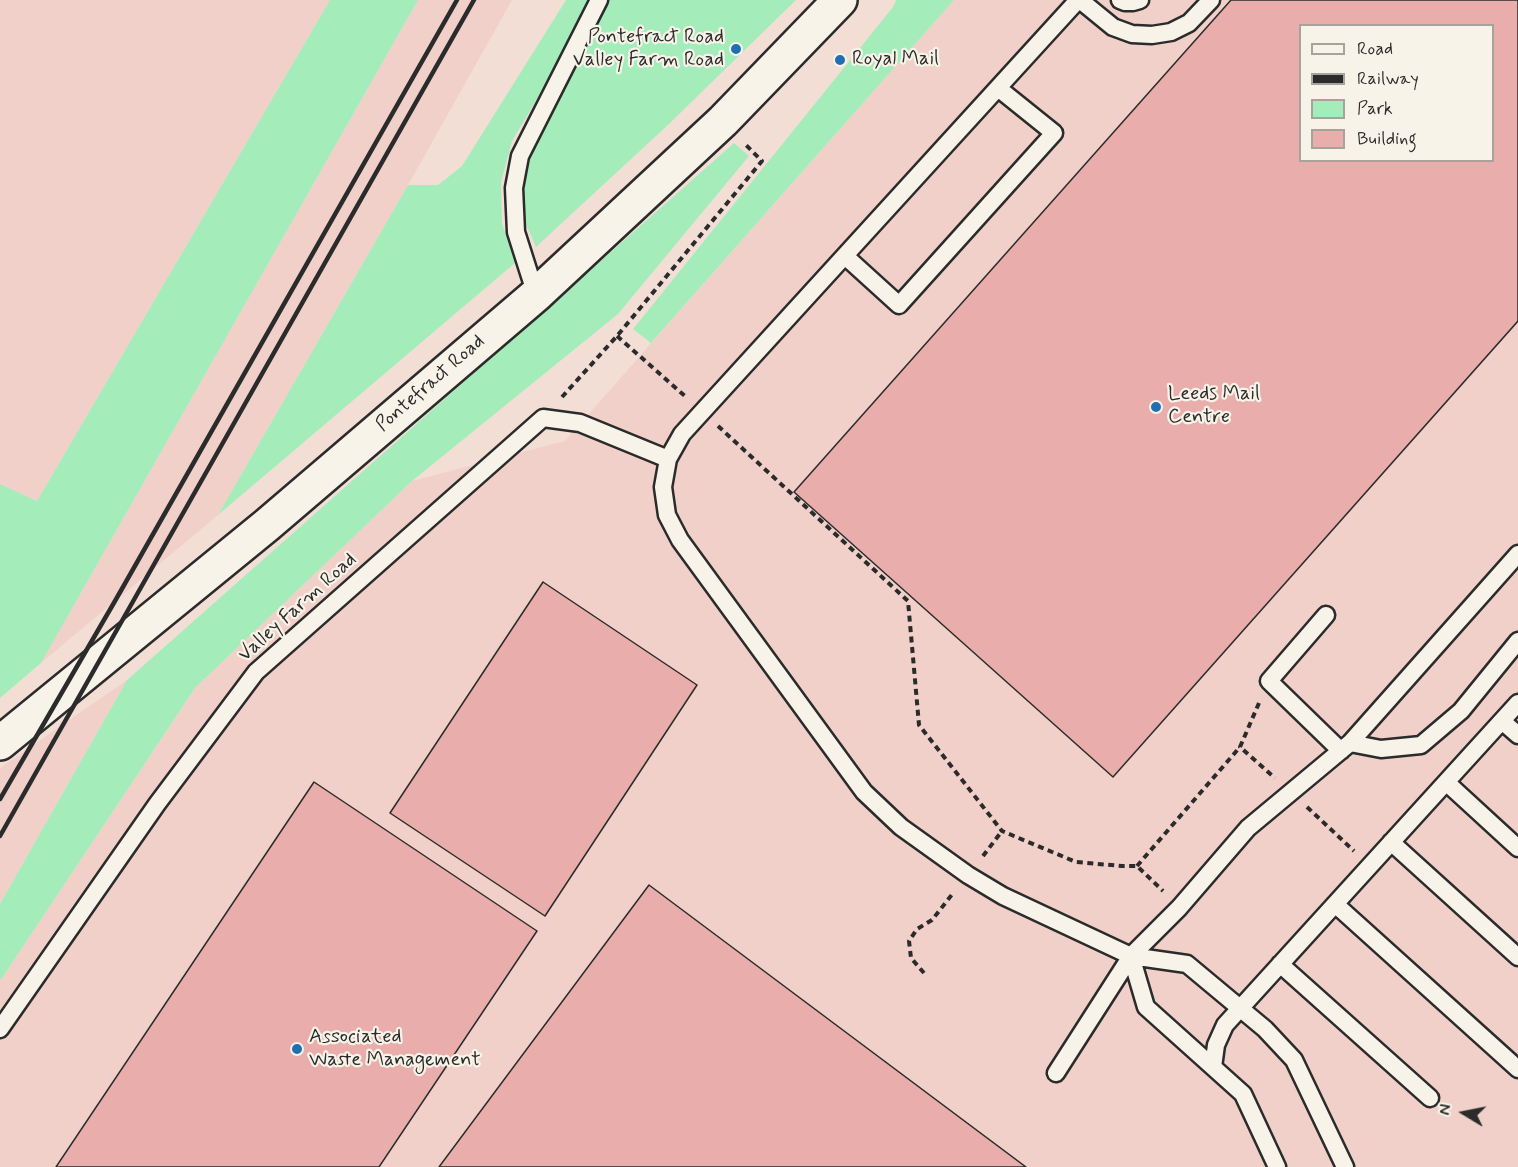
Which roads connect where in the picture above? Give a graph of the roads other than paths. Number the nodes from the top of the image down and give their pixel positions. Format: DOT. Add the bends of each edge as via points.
graph roads {
  1 [pos="599,0"];
  2 [pos="840,0"];
  3 [pos="1079,0"];
  4 [pos="1120,0"];
  5 [pos="1140,0"];
  6 [pos="1211,0"];
  7 [pos="998,88"];
  8 [pos="845,256"];
  9 [pos="536,295"];
  10 [pos="668,459"];
  11 [pos="1518,554"];
  12 [pos="1326,615"];
  13 [pos="1518,641"];
  14 [pos="1518,703"];
  15 [pos="1502,721"];
  16 [pos="1518,735"];
  17 [pos="0,743"];
  18 [pos="1345,747"];
  19 [pos="1446,782"];
  20 [pos="1391,842"];
  21 [pos="1518,848"];
  22 [pos="1335,904"];
  23 [pos="1131,956"];
  24 [pos="1518,957"];
  25 [pos="1280,964"];
  26 [pos="1240,1008"];
  27 [pos="0,1029"];
  28 [pos="1213,1067"];
  29 [pos="1518,1069"];
  30 [pos="1056,1072"];
  31 [pos="1430,1098"];
  32 [pos="1277,1167"];
  33 [pos="1345,1167"];
  1 -- 9 [label="lane" via="520,156 514,189 516,232"];
  2 -- 9 [label="main road, Pontefract Road" via="723,121"];
  3 -- 6 [label="lane" via="1113,27 1152,36 1189,23"];
  3 -- 7 [label="lane"];
  4 -- 5 [label="lane"];
  7 -- 8 [label="lane"];
  7 -- 8 [label="lane" via="1054,134 899,305"];
  8 -- 10 [label="lane" via="682,434"];
  9 -- 17 [label="main road, Pontefract Road" via="258,532"];
  10 -- 23 [label="lane" via="663,487 667,515 680,540 864,792 901,827 968,876"];
  10 -- 27 [label="lane, Valley Farm Road" via="580,423 543,418 256,672 157,804"];
  11 -- 18 [label="lane"];
  12 -- 18 [label="lane" via="1269,681"];
  13 -- 18 [label="lane" via="1461,711 1420,746"];
  14 -- 15 [label="lane"];
  15 -- 16 [label="lane"];
  15 -- 19 [label="lane"];
  18 -- 23 [label="lane" via="1248,828 1179,908"];
  19 -- 20 [label="lane"];
  19 -- 21 [label="lane"];
  20 -- 22 [label="lane"];
  20 -- 24 [label="lane"];
  22 -- 25 [label="lane"];
  22 -- 29 [label="lane"];
  23 -- 26 [label="lane" via="1187,964"];
  23 -- 28 [label="lane" via="1146,1007"];
  23 -- 30 [label="lane"];
  25 -- 26 [label="lane"];
  25 -- 31 [label="lane"];
  26 -- 28 [label="lane" via="1216,1046"];
  26 -- 33 [label="lane" via="1294,1060"];
  28 -- 32 [label="lane" via="1243,1094"];
}
